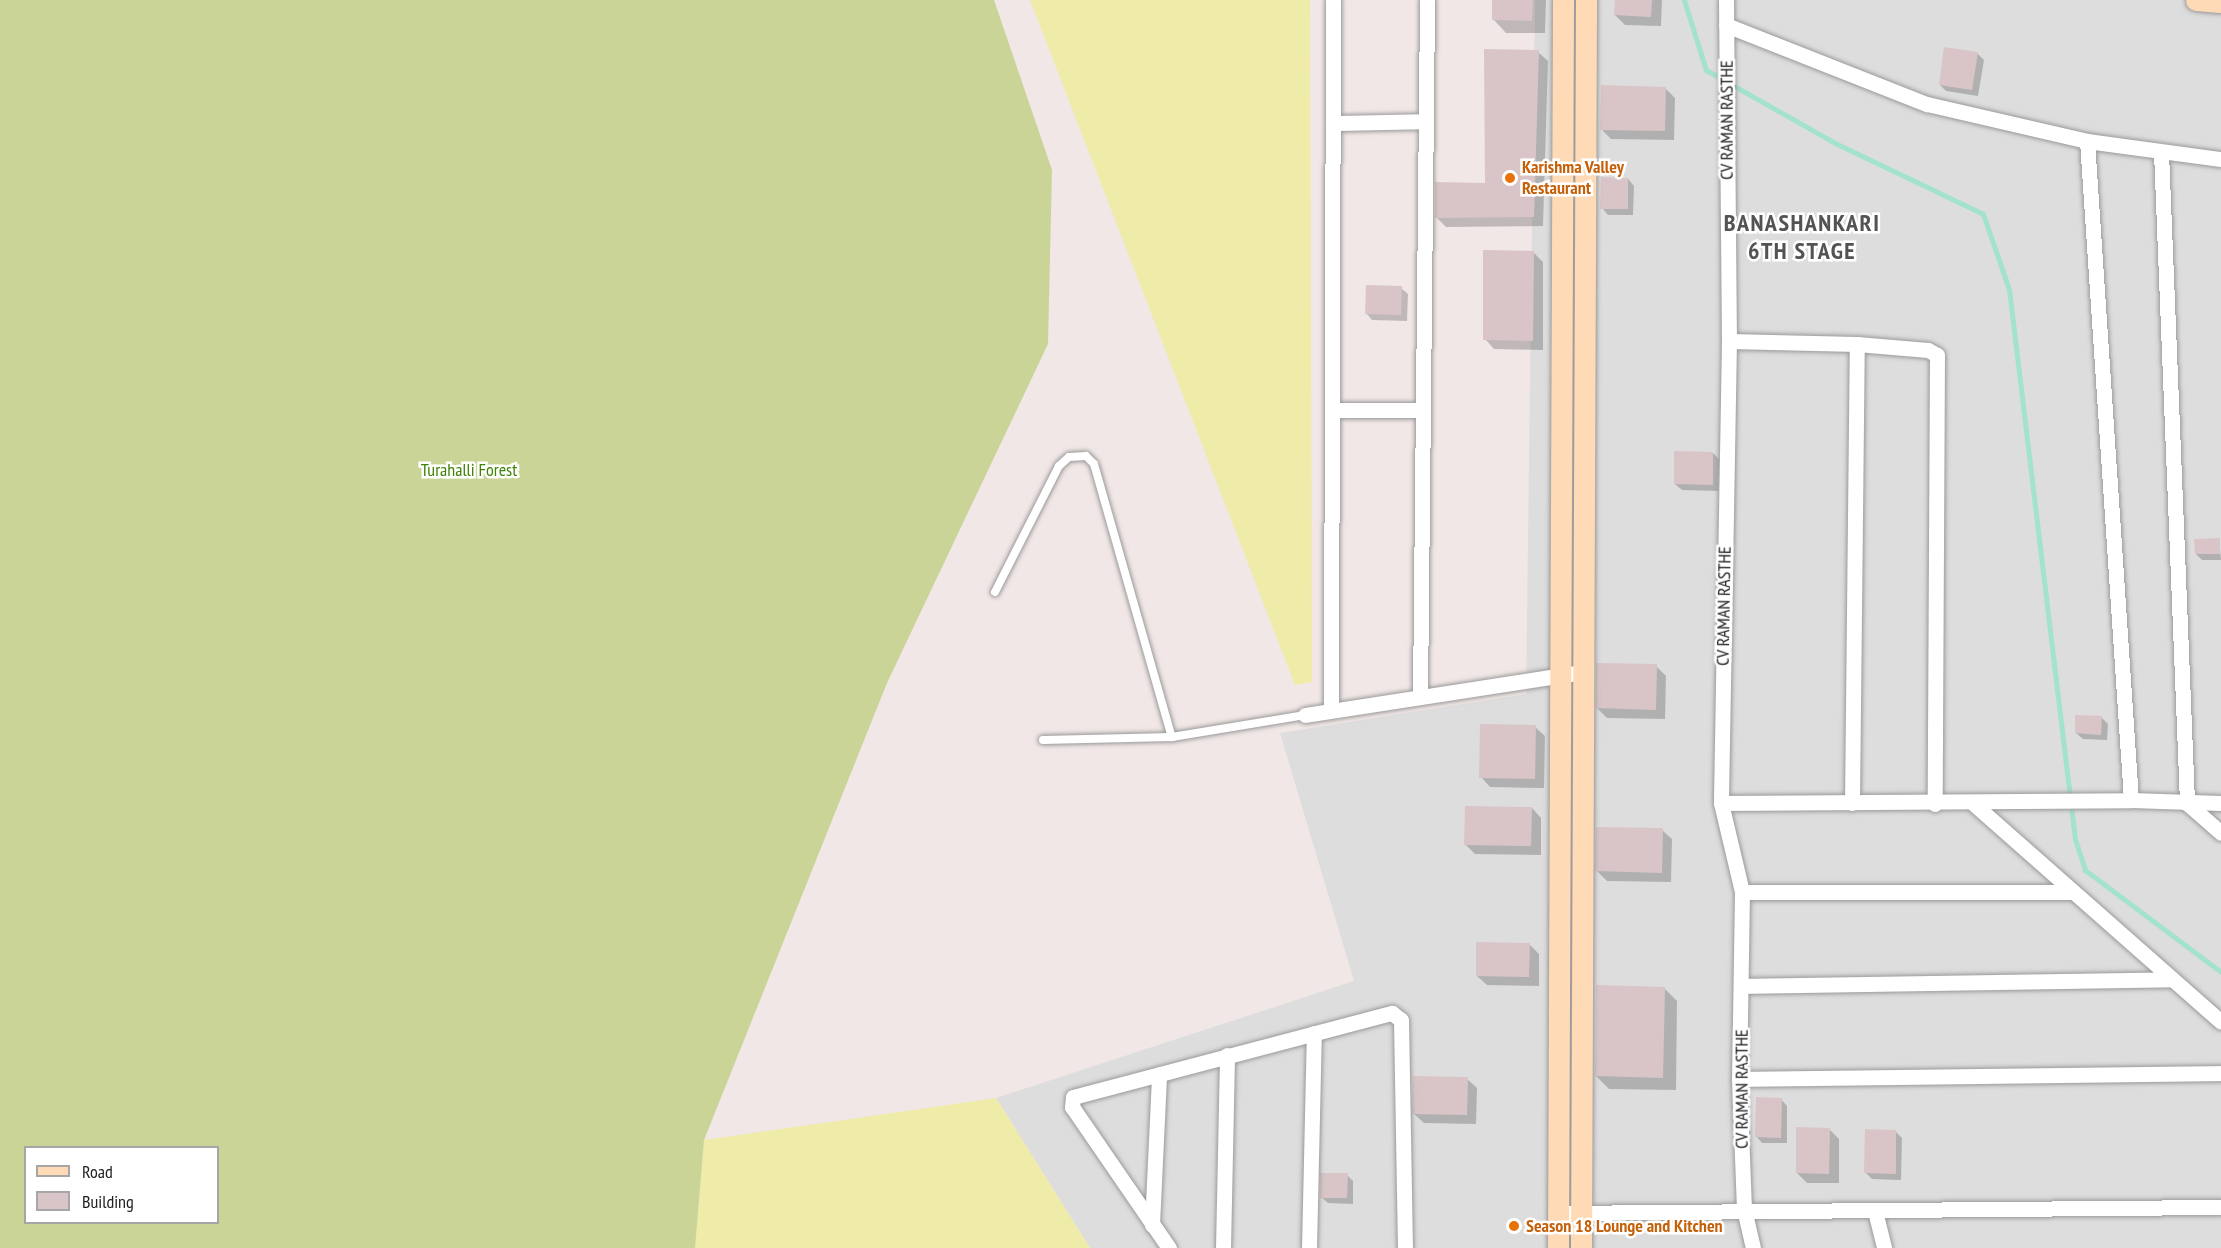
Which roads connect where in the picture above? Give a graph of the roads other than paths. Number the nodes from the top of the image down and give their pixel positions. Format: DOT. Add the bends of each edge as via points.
graph roads {
  1 [pos="1333,0"];
  2 [pos="1427,0"];
  3 [pos="1563,0"];
  4 [pos="1586,0"];
  5 [pos="1726,0"];
  6 [pos="2196,0"];
  7 [pos="2221,2"];
  8 [pos="1726,25"];
  9 [pos="1426,121"];
  10 [pos="1333,123"];
  11 [pos="2087,141"];
  12 [pos="2161,152"];
  13 [pos="2221,159"];
  14 [pos="1729,341"];
  15 [pos="1857,344"];
  16 [pos="1332,410"];
  17 [pos="1423,410"];
  18 [pos="995,592"];
  19 [pos="1582,672"];
  20 [pos="1559,674"];
  21 [pos="1420,696"];
  22 [pos="1331,710"];
  23 [pos="1305,714"];
  24 [pos="1172,736"];
  25 [pos="1042,740"];
  26 [pos="2131,800"];
  27 [pos="1721,803"];
  28 [pos="1852,803"];
  29 [pos="2187,803"];
  30 [pos="2221,803"];
  31 [pos="1935,804"];
  32 [pos="1974,804"];
  33 [pos="2221,832"];
  34 [pos="1742,892"];
  35 [pos="2071,892"];
  36 [pos="2169,979"];
  37 [pos="1743,986"];
  38 [pos="2221,1022"];
  39 [pos="1314,1033"];
  40 [pos="1227,1055"];
  41 [pos="2221,1073"];
  42 [pos="1159,1074"];
  43 [pos="1739,1079"];
  44 [pos="2221,1208"];
  45 [pos="1744,1209"];
  46 [pos="1875,1211"];
  47 [pos="1557,1212"];
  48 [pos="1579,1213"];
  49 [pos="1152,1225"];
  50 [pos="1168,1248"];
  51 [pos="1223,1248"];
  52 [pos="1309,1248"];
  53 [pos="1405,1248"];
  54 [pos="1558,1248"];
  55 [pos="1581,1248"];
  56 [pos="1753,1248"];
  57 [pos="1884,1248"];
  1 -- 10 [label="street"];
  2 -- 9 [label="street"];
  3 -- 20 [label="main road"];
  4 -- 19 [label="main road"];
  5 -- 8 [label="street, CV RAMAN RASTHE"];
  6 -- 7 [label="main road"];
  8 -- 11 [label="street" via="1927,104"];
  8 -- 14 [label="street, CV RAMAN RASTHE"];
  9 -- 10 [label="street"];
  9 -- 17 [label="street"];
  10 -- 16 [label="street"];
  11 -- 12 [label="street"];
  11 -- 26 [label="street"];
  12 -- 13 [label="street"];
  12 -- 29 [label="street"];
  14 -- 15 [label="street"];
  14 -- 27 [label="street, CV RAMAN RASTHE"];
  15 -- 28 [label="street"];
  15 -- 31 [label="street" via="1928,350 1939,359"];
  16 -- 17 [label="street"];
  16 -- 22 [label="street"];
  17 -- 21 [label="street"];
  18 -- 24 [label="lane" via="1059,466 1069,457 1086,456 1094,464"];
  19 -- 20 [label="street"];
  19 -- 48 [label="main road"];
  20 -- 21 [label="street"];
  20 -- 47 [label="main road"];
  21 -- 22 [label="street"];
  22 -- 23 [label="street"];
  23 -- 24 [label="lane"];
  24 -- 25 [label="lane"];
  26 -- 29 [label="street"];
  26 -- 32 [label="street"];
  27 -- 28 [label="street"];
  27 -- 34 [label="street, CV RAMAN RASTHE"];
  28 -- 31 [label="street"];
  29 -- 30 [label="street"];
  29 -- 33 [label="street"];
  31 -- 32 [label="street"];
  32 -- 35 [label="street"];
  34 -- 35 [label="street"];
  34 -- 37 [label="street, CV RAMAN RASTHE"];
  35 -- 36 [label="street"];
  36 -- 37 [label="street"];
  36 -- 38 [label="street"];
  37 -- 43 [label="street, CV RAMAN RASTHE"];
  39 -- 40 [label="street"];
  39 -- 52 [label="street"];
  39 -- 53 [label="street" via="1392,1013 1401,1017"];
  40 -- 42 [label="street"];
  40 -- 51 [label="street"];
  41 -- 43 [label="street"];
  42 -- 49 [label="street"];
  42 -- 49 [label="street" via="1075,1096 1071,1103"];
  43 -- 45 [label="street, CV RAMAN RASTHE"];
  44 -- 46 [label="street"];
  45 -- 46 [label="street"];
  45 -- 48 [label="street"];
  45 -- 56 [label="street, CV RAMAN RASTHE"];
  46 -- 57 [label="street"];
  47 -- 48 [label="street"];
  47 -- 54 [label="main road"];
  48 -- 55 [label="main road"];
  49 -- 50 [label="street"];
}
